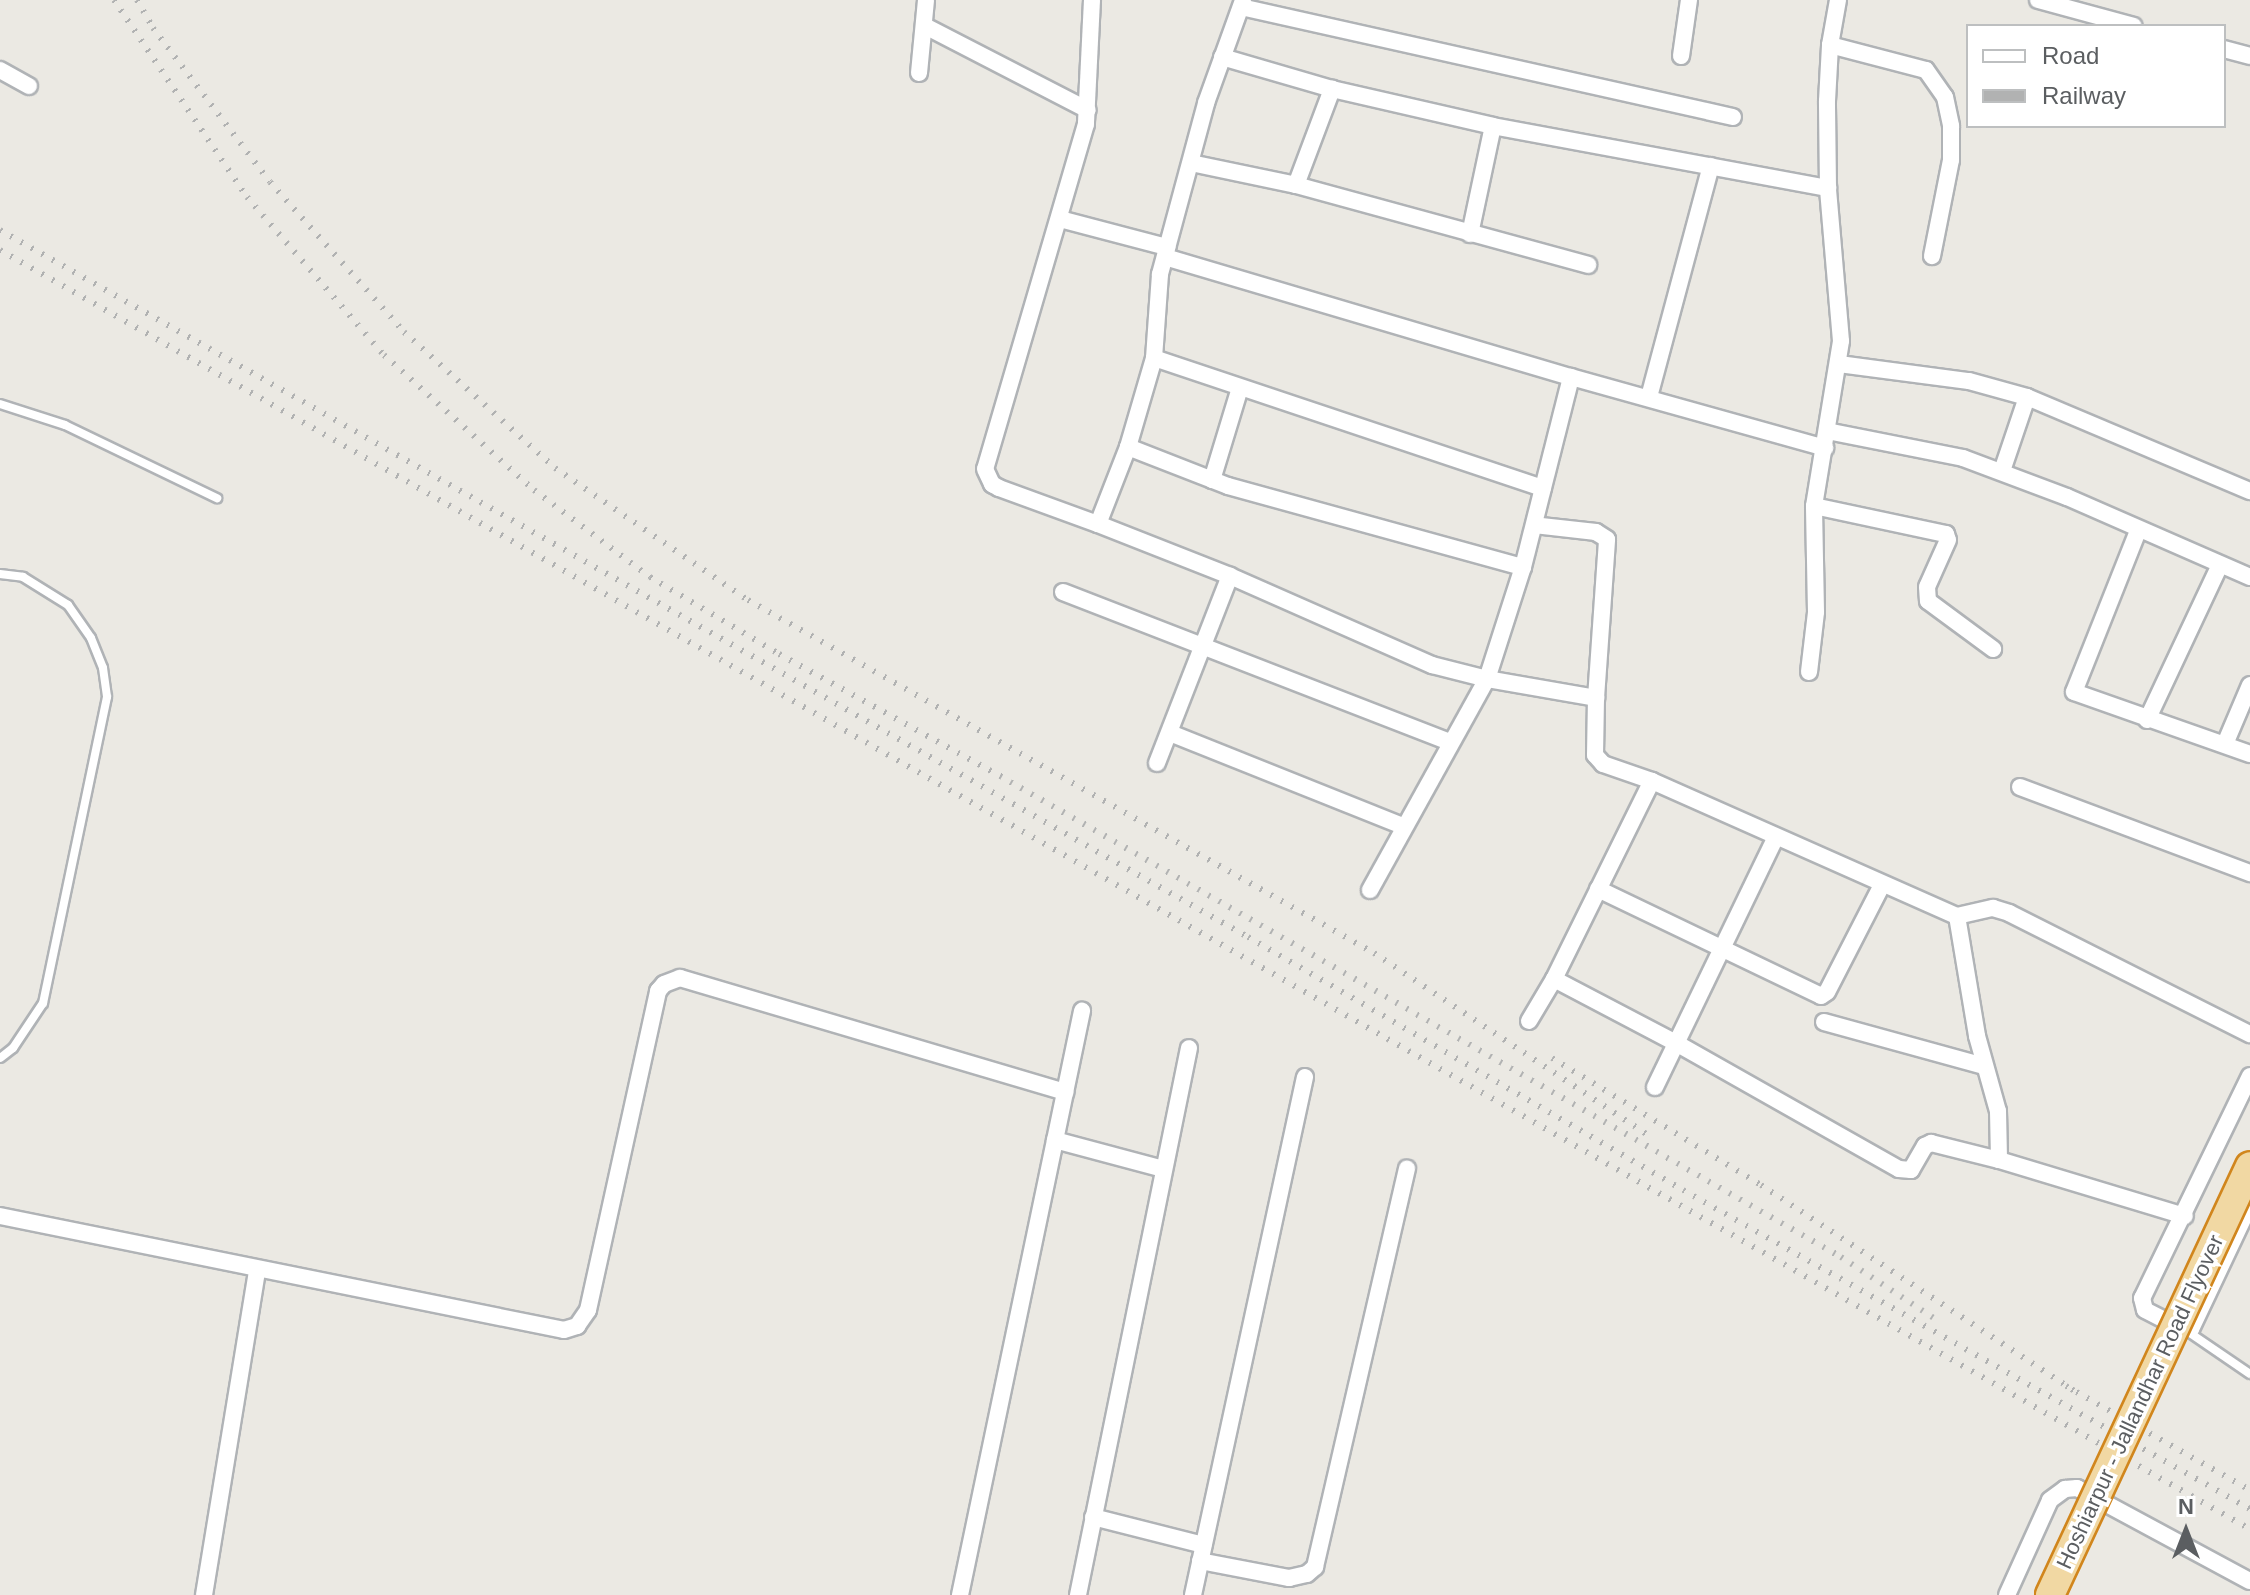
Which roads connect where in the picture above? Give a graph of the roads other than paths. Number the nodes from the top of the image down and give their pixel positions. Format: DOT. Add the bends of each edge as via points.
graph roads {
  1 [pos="926,0"];
  2 [pos="1092,0"];
  3 [pos="1689,0"];
  4 [pos="1838,0"];
  5 [pos="2038,0"];
  6 [pos="1242,4"];
  7 [pos="2127,24"];
  8 [pos="925,26"];
  9 [pos="1830,45"];
  10 [pos="2226,50"];
  11 [pos="1681,56"];
  12 [pos="2250,56"];
  13 [pos="1222,57"];
  14 [pos="0,70"];
  15 [pos="919,73"];
  16 [pos="29,86"];
  17 [pos="1332,89"];
  18 [pos="1088,110"];
  19 [pos="1733,117"];
  20 [pos="1493,126"];
  21 [pos="1191,163"];
  22 [pos="1711,166"];
  23 [pos="1296,185"];
  24 [pos="1828,188"];
  25 [pos="1060,219"];
  26 [pos="1470,234"];
  27 [pos="1166,252"];
  28 [pos="1932,256"];
  29 [pos="1588,265"];
  30 [pos="1154,358"];
  31 [pos="1839,364"];
  32 [pos="1571,377"];
  33 [pos="1240,388"];
  34 [pos="1649,397"];
  35 [pos="2027,397"];
  36 [pos="0,404"];
  37 [pos="1826,440"];
  38 [pos="1128,447"];
  39 [pos="2002,471"];
  40 [pos="1212,480"];
  41 [pos="1543,488"];
  42 [pos="2250,491"];
  43 [pos="217,498"];
  44 [pos="1814,506"];
  45 [pos="1098,524"];
  46 [pos="1534,525"];
  47 [pos="2138,531"];
  48 [pos="2220,565"];
  49 [pos="1523,567"];
  50 [pos="0,574"];
  51 [pos="1230,576"];
  52 [pos="2250,577"];
  53 [pos="1063,592"];
  54 [pos="1202,648"];
  55 [pos="1993,649"];
  56 [pos="1809,672"];
  57 [pos="1487,679"];
  58 [pos="2250,685"];
  59 [pos="1596,698"];
  60 [pos="2147,720"];
  61 [pos="1170,733"];
  62 [pos="1449,742"];
  63 [pos="2225,744"];
  64 [pos="2250,754"];
  65 [pos="1157,763"];
  66 [pos="1652,781"];
  67 [pos="2020,787"];
  68 [pos="1403,826"];
  69 [pos="1776,837"];
  70 [pos="2250,873"];
  71 [pos="1882,885"];
  72 [pos="1598,889"];
  73 [pos="1370,890"];
  74 [pos="1957,916"];
  75 [pos="1723,948"];
  76 [pos="1554,979"];
  77 [pos="1082,1011"];
  78 [pos="1529,1021"];
  79 [pos="1824,1022"];
  80 [pos="2250,1034"];
  81 [pos="1676,1043"];
  82 [pos="1189,1048"];
  83 [pos="0,1058"];
  84 [pos="1984,1066"];
  85 [pos="2250,1076"];
  86 [pos="1305,1077"];
  87 [pos="1655,1087"];
  88 [pos="1065,1092"];
  89 [pos="1055,1140"];
  90 [pos="1999,1160"];
  91 [pos="2250,1166"];
  92 [pos="1407,1168"];
  93 [pos="1163,1169"];
  94 [pos="2250,1204"];
  95 [pos="0,1216"];
  96 [pos="2185,1216"];
  97 [pos="257,1271"];
  98 [pos="2187,1331"];
  99 [pos="2249,1371"];
  100 [pos="1093,1517"];
  101 [pos="1202,1553"];
  102 [pos="2250,1581"];
  103 [pos="204,1595"];
  104 [pos="960,1595"];
  105 [pos="1078,1595"];
  106 [pos="1193,1595"];
  107 [pos="2007,1595"];
  108 [pos="2050,1595"];
  1 -- 8 [label="street"];
  2 -- 18 [label="street"];
  3 -- 11 [label="street"];
  4 -- 9 [label="street"];
  5 -- 7 [label="street"];
  6 -- 13 [label="street"];
  6 -- 19 [label="street"];
  8 -- 15 [label="street"];
  8 -- 18 [label="street"];
  9 -- 24 [label="street"];
  9 -- 28 [label="street" via="1926,70 1945,97 1951,160"];
  10 -- 12 [label="street"];
  13 -- 17 [label="street"];
  13 -- 21 [label="street"];
  14 -- 16 [label="street"];
  17 -- 20 [label="street"];
  17 -- 23 [label="street"];
  18 -- 25 [label="street"];
  20 -- 22 [label="street"];
  20 -- 26 [label="street"];
  21 -- 23 [label="street"];
  21 -- 27 [label="street"];
  22 -- 24 [label="street"];
  22 -- 34 [label="street"];
  23 -- 26 [label="street"];
  24 -- 31 [label="street" via="1841,313"];
  25 -- 27 [label="street"];
  25 -- 45 [label="street" via="985,469 999,488"];
  26 -- 29 [label="street"];
  27 -- 30 [label="street"];
  27 -- 32 [label="street"];
  30 -- 33 [label="street"];
  30 -- 38 [label="street"];
  31 -- 35 [label="street" via="1969,381"];
  31 -- 37 [label="street"];
  32 -- 34 [label="street"];
  32 -- 41 [label="street"];
  33 -- 40 [label="street"];
  33 -- 41 [label="street"];
  34 -- 37 [label="street"];
  35 -- 39 [label="street"];
  35 -- 42 [label="street"];
  36 -- 43 [label="lane" via="65,425"];
  37 -- 39 [label="street" via="1945,452"];
  37 -- 44 [label="street"];
  38 -- 40 [label="street"];
  38 -- 45 [label="street"];
  39 -- 47 [label="street"];
  40 -- 49 [label="street"];
  41 -- 46 [label="street"];
  44 -- 55 [label="street" via="1946,534 1927,587 1928,601"];
  44 -- 56 [label="street" via="1816,612"];
  45 -- 51 [label="street"];
  46 -- 49 [label="street"];
  46 -- 59 [label="street" via="1596,532 1607,539"];
  47 -- 48 [label="street"];
  47 -- 60 [label="street" via="2073,690"];
  48 -- 52 [label="street"];
  48 -- 60 [label="street"];
  49 -- 57 [label="street"];
  50 -- 83 [label="lane" via="23,577 68,605 91,638 107,697 43,1003 13,1048"];
  51 -- 54 [label="street"];
  51 -- 57 [label="street" via="1432,665"];
  53 -- 54 [label="street"];
  54 -- 61 [label="street"];
  54 -- 62 [label="street"];
  57 -- 59 [label="street"];
  57 -- 62 [label="street"];
  58 -- 63 [label="street"];
  59 -- 66 [label="street" via="1598,760"];
  60 -- 63 [label="street"];
  61 -- 65 [label="street"];
  61 -- 68 [label="street"];
  62 -- 68 [label="street"];
  63 -- 64 [label="street"];
  66 -- 69 [label="street"];
  66 -- 72 [label="street"];
  67 -- 70 [label="street"];
  68 -- 73 [label="street"];
  69 -- 71 [label="street"];
  69 -- 75 [label="street"];
  71 -- 74 [label="street"];
  71 -- 75 [label="street" via="1821,996"];
  72 -- 75 [label="street"];
  72 -- 76 [label="street"];
  74 -- 80 [label="street" via="1993,908 2009,913"];
  74 -- 84 [label="street"];
  75 -- 81 [label="street"];
  76 -- 78 [label="street"];
  76 -- 81 [label="street"];
  77 -- 88 [label="street"];
  79 -- 84 [label="street"];
  81 -- 87 [label="street"];
  81 -- 90 [label="street" via="1899,1169 1911,1170 1931,1143"];
  82 -- 93 [label="street"];
  84 -- 90 [label="street" via="1998,1111"];
  85 -- 96 [label="street"];
  86 -- 101 [label="street"];
  88 -- 89 [label="street"];
  88 -- 97 [label="street" via="672,980 658,991 588,1310 577,1326 544,1329"];
  89 -- 93 [label="street"];
  89 -- 104 [label="street"];
  90 -- 96 [label="street"];
  91 -- 108 [label="highway, Hoshiarpur - Jallandhar Road Flyover, bridge"];
  92 -- 101 [label="street" via="1315,1567 1289,1578"];
  93 -- 100 [label="street"];
  94 -- 98 [label="street"];
  95 -- 97 [label="street"];
  96 -- 98 [label="street" via="2142,1304"];
  97 -- 103 [label="street"];
  98 -- 99 [label="lane"];
  100 -- 101 [label="street"];
  100 -- 105 [label="street"];
  101 -- 106 [label="street"];
  102 -- 107 [label="street" via="2077,1488 2050,1500"];
}
